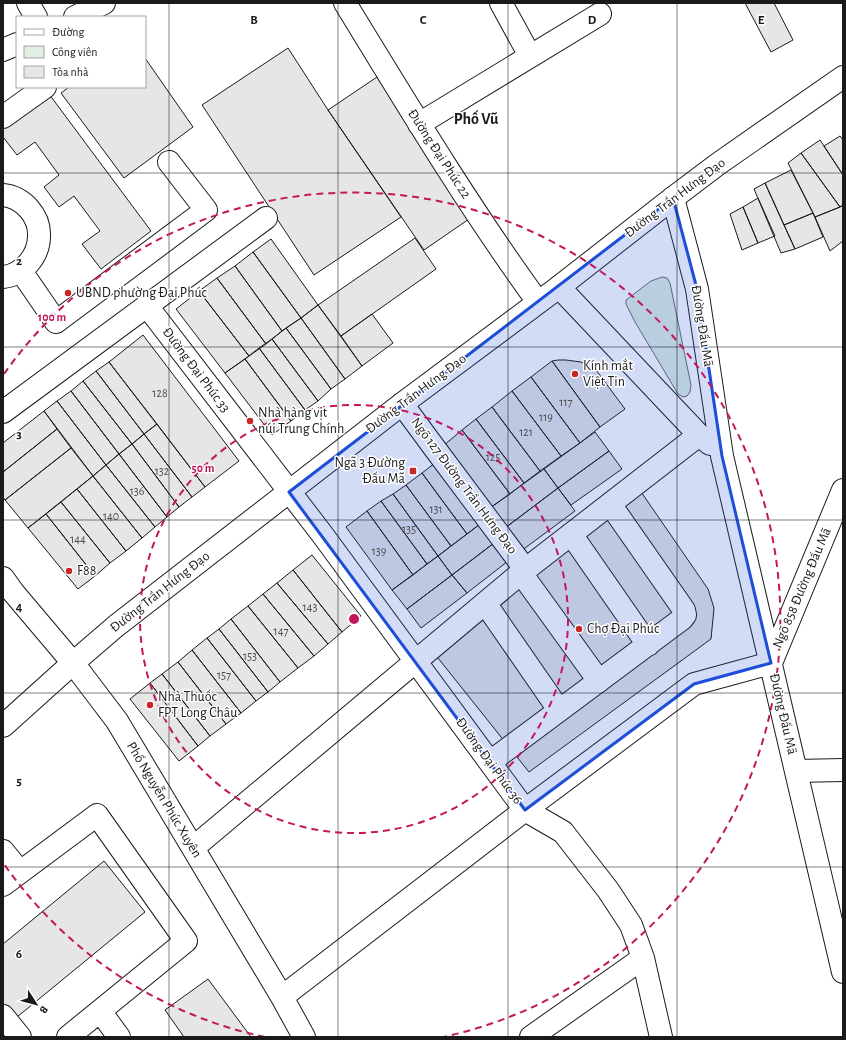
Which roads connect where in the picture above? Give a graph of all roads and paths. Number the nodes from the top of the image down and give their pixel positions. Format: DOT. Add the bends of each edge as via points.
graph roads {
  1 [pos="28,3"];
  2 [pos="104,3"];
  3 [pos="344,3"];
  4 [pos="501,3"];
  5 [pos="600,14"];
  6 [pos="35,16"];
  7 [pos="77,16"];
  8 [pos="16,44"];
  9 [pos="3,50"];
  10 [pos="530,56"];
  11 [pos="843,77"];
  12 [pos="44,88"];
  13 [pos="3,117"];
  14 [pos="419,124"];
  15 [pos="169,162"];
  16 [pos="3,195"];
  17 [pos="674,198"];
  18 [pos="266,218"];
  19 [pos="12,274"];
  20 [pos="559,287"];
  21 [pos="538,302"];
  22 [pos="147,306"];
  23 [pos="402,404"];
  24 [pos="3,412"];
  25 [pos="699,435"];
  26 [pos="722,456"];
  27 [pos="843,490"];
  28 [pos="289,492"];
  29 [pos="610,504"];
  30 [pos="571,534"];
  31 [pos="523,571"];
  32 [pos="3,578"];
  33 [pos="484,603"];
  34 [pos="648,645"];
  35 [pos="415,661"];
  36 [pos="73,663"];
  37 [pos="771,663"];
  38 [pos="599,681"];
  39 [pos="560,710"];
  40 [pos="3,726"];
  41 [pos="490,762"];
  42 [pos="843,770"];
  43 [pos="796,771"];
  44 [pos="525,810"];
  45 [pos="193,848"];
  46 [pos="3,851"];
  47 [pos="20,872"];
  48 [pos="3,885"];
  49 [pos="836,907"];
  50 [pos="643,958"];
  51 [pos="843,972"];
  52 [pos="282,997"];
  53 [pos="100,1011"];
  54 [pos="3,1016"];
  55 [pos="20,1037"];
  56 [pos="68,1037"];
  57 [pos="119,1037"];
  58 [pos="304,1037"];
  59 [pos="531,1037"];
  60 [pos="661,1037"];
  1 -- 6 [label="street"];
  2 -- 7 [label="street"];
  3 -- 14 [label="street, Đường Đại Phúc 22"];
  4 -- 10 [label="street"];
  5 -- 10 [label="street"];
  8 -- 9 [label="street"];
  10 -- 14 [label="street"];
  11 -- 17 [label="street, Đường Trần Hưng Đạo" via="718,164"];
  12 -- 13 [label="street"];
  14 -- 21 [label="street, Đường Đại Phúc 22"];
  15 -- 19 [label="street" via="206,210 56,322"];
  16 -- 19 [label="street" via="20,201 31,210 40,236 31,261"];
  17 -- 20 [label="street, Đường Trần Hưng Đạo"];
  17 -- 26 [label="street, Đường Đấu Mã" via="697,289"];
  18 -- 22 [label="street"];
  20 -- 21 [label="street, Đường Trần Hưng Đạo"];
  20 -- 25 [label="street"];
  21 -- 23 [label="street, Đường Trần Hưng Đạo"];
  22 -- 24 [label="street"];
  22 -- 28 [label="street, Đường Đại Phúc 33"];
  23 -- 28 [label="street, Đường Trần Hưng Đạo"];
  23 -- 31 [label="street, Ngõ 127 Đường Trần Hưng Đạo"];
  25 -- 26 [label="street"];
  25 -- 29 [label="street"];
  26 -- 37 [label="street, Đường Đấu Mã"];
  27 -- 37 [label="street, Ngõ 858 Đường Đấu Mã"];
  28 -- 35 [label="street, Đường Đại Phúc 36"];
  28 -- 36 [label="street, Đường Trần Hưng Đạo" via="116,626"];
  29 -- 30 [label="street"];
  29 -- 34 [label="street" via="684,610 685,615 682,619"];
  30 -- 31 [label="street"];
  30 -- 34 [label="street"];
  31 -- 33 [label="street"];
  31 -- 38 [label="street, Ngõ 127 Đường Trần Hưng Đạo"];
  32 -- 36 [label="street, Phố Nguyễn Phúc Xuyên"];
  33 -- 35 [label="street"];
  33 -- 39 [label="street"];
  34 -- 38 [label="street"];
  35 -- 41 [label="street, Đường Đại Phúc 36"];
  35 -- 45 [label="street"];
  36 -- 40 [label="street, Đường Trần Hưng Đạo"];
  36 -- 45 [label="street, Phố Nguyễn Phúc Xuyên" via="117,722"];
  37 -- 43 [label="street, Đường Đấu Mã"];
  37 -- 44 [label="street" via="694,684"];
  38 -- 39 [label="street"];
  39 -- 41 [label="street"];
  41 -- 44 [label="street, Đường Đại Phúc 36"];
  42 -- 43 [label="street"];
  43 -- 49 [label="street, Đường Đấu Mã"];
  44 -- 50 [label="street, Đường Đại Phúc 36" via="563,832 608,890 631,925"];
  44 -- 52 [label="street"];
  45 -- 52 [label="street, Phố Nguyễn Phúc Xuyên"];
  46 -- 47 [label="street"];
  47 -- 48 [label="street"];
  47 -- 53 [label="street" via="97,815 186,941"];
  49 -- 51 [label="street, Đường Đấu Mã"];
  50 -- 59 [label="street"];
  50 -- 60 [label="street, Đường Đại Phúc 36"];
  52 -- 58 [label="street, Phố Nguyễn Phúc Xuyên"];
  53 -- 56 [label="street"];
  53 -- 57 [label="street"];
  54 -- 55 [label="street"];
}
